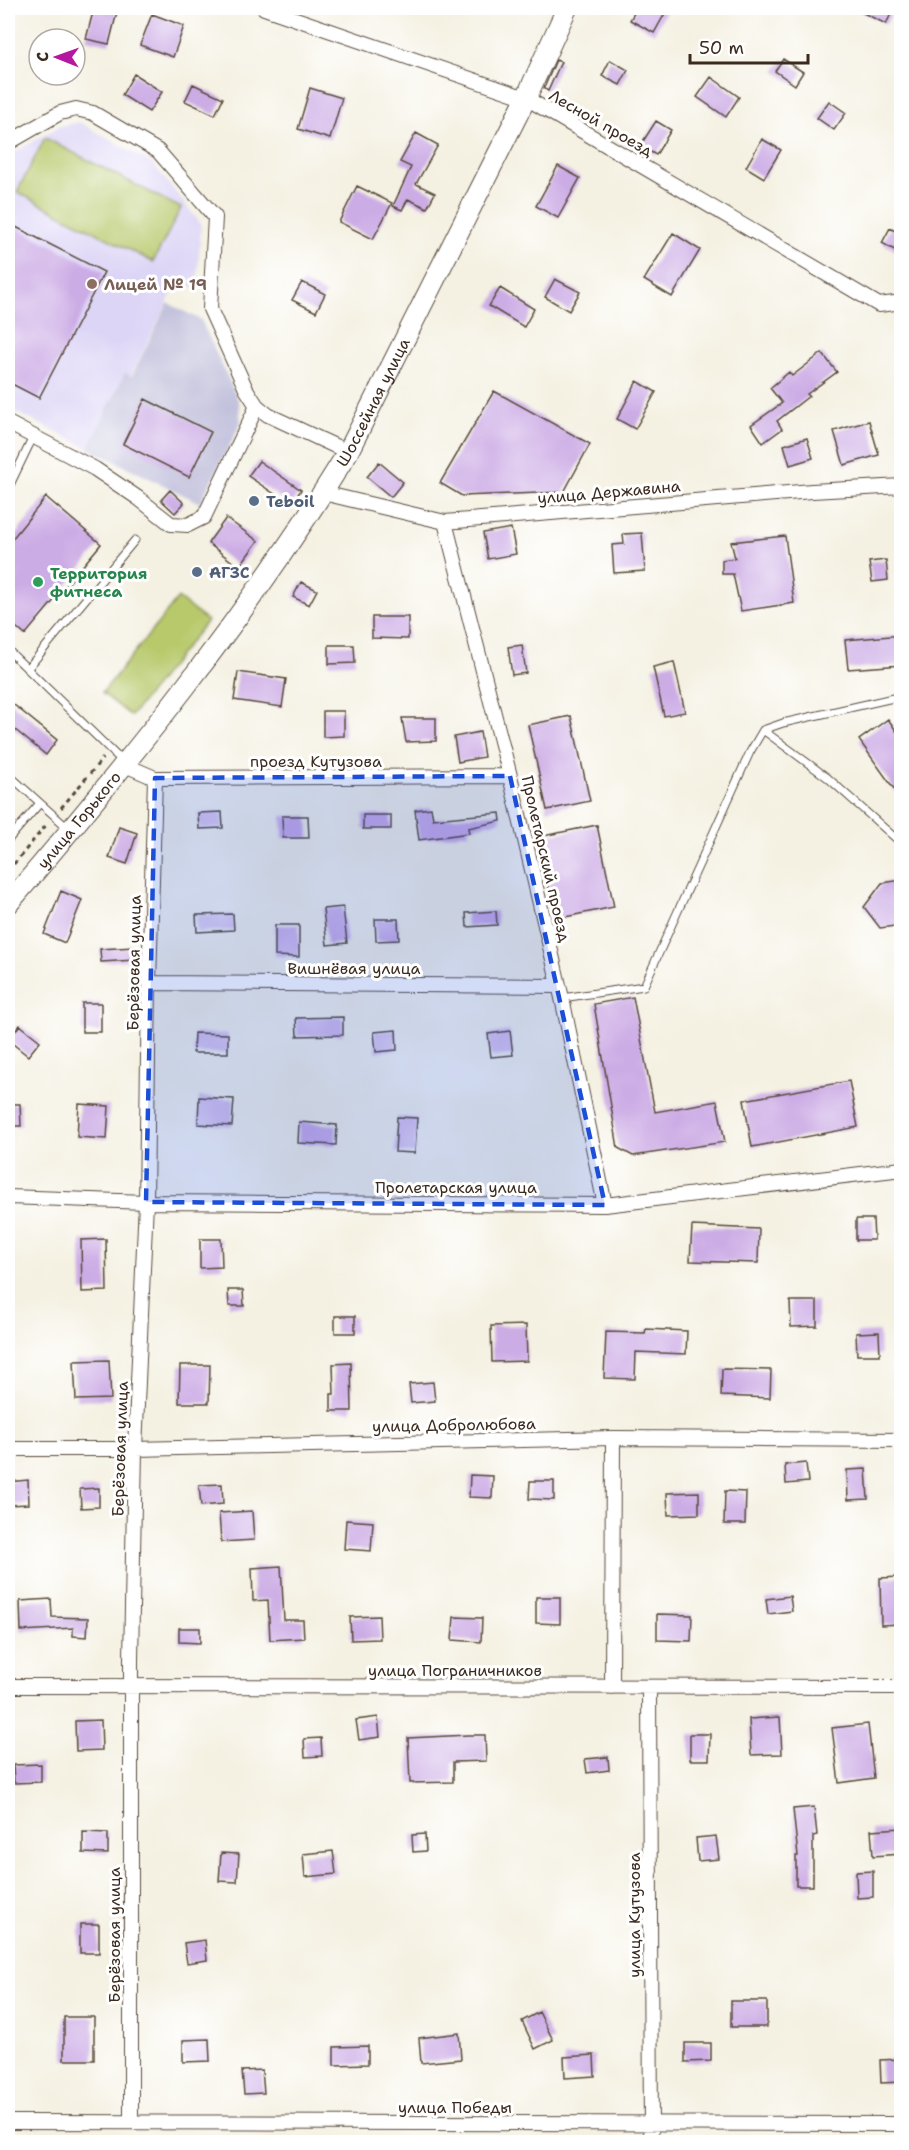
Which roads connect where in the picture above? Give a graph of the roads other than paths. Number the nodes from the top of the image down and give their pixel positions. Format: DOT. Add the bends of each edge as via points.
graph roads {
  1 [pos="264,8"];
  2 [pos="567,8"];
  3 [pos="526,98"];
  4 [pos="8,142"];
  5 [pos="902,302"];
  6 [pos="257,406"];
  7 [pos="8,423"];
  8 [pos="33,437"];
  9 [pos="348,452"];
  10 [pos="902,486"];
  11 [pos="8,489"];
  12 [pos="322,493"];
  13 [pos="445,522"];
  14 [pos="135,540"];
  15 [pos="8,650"];
  16 [pos="28,668"];
  17 [pos="902,696"];
  18 [pos="764,730"];
  19 [pos="125,765"];
  20 [pos="8,774"];
  21 [pos="510,776"];
  22 [pos="156,778"];
  23 [pos="40,803"];
  24 [pos="70,831"];
  25 [pos="8,840"];
  26 [pos="902,844"];
  27 [pos="8,904"];
  28 [pos="149,983"];
  29 [pos="560,992"];
  30 [pos="902,1169"];
  31 [pos="8,1197"];
  32 [pos="147,1202"];
  33 [pos="605,1205"];
  34 [pos="614,1438"];
  35 [pos="902,1440"];
  36 [pos="8,1449"];
  37 [pos="135,1449"];
  38 [pos="8,1686"];
  39 [pos="131,1686"];
  40 [pos="612,1687"];
  41 [pos="649,1687"];
  42 [pos="902,1687"];
  43 [pos="131,2121"];
  44 [pos="8,2122"];
  45 [pos="651,2124"];
  46 [pos="902,2124"];
  47 [pos="651,2142"];
  1 -- 3 [label="street, Лесной проезд"];
  2 -- 3 [label="main road, Шоссейная улица"];
  3 -- 5 [label="street, Лесной проезд" via="879,305"];
  3 -- 9 [label="main road, Шоссейная улица"];
  4 -- 6 [label="street" via="60,113 76,109 93,113 158,151 215,217 210,309"];
  6 -- 8 [label="street" via="204,517 188,525 171,524 94,469"];
  6 -- 9 [label="street" via="268,415"];
  7 -- 8 [label="street"];
  8 -- 11 [label="lane"];
  9 -- 12 [label="main road, Шоссейная улица"];
  10 -- 13 [label="street, улица Державина"];
  12 -- 13 [label="street, улица Державина"];
  12 -- 19 [label="main road, Шоссейная улица" via="212,653"];
  13 -- 21 [label="street, Пролетарский проезд"];
  14 -- 16 [label="lane"];
  15 -- 16 [label="lane"];
  16 -- 19 [label="lane"];
  17 -- 18 [label="lane"];
  18 -- 26 [label="lane" via="828,778"];
  18 -- 29 [label="lane" via="750,752 644,986"];
  19 -- 22 [label="street, проезд Кутузова"];
  19 -- 24 [label="main road, улица Горького"];
  20 -- 23 [label="lane"];
  21 -- 22 [label="street, проезд Кутузова"];
  21 -- 29 [label="street, Пролетарский проезд"];
  22 -- 28 [label="street, Берёзовая улица"];
  23 -- 24 [label="lane"];
  23 -- 25 [label="lane"];
  24 -- 27 [label="main road, улица Горького"];
  28 -- 29 [label="street, Вишнёвая улица"];
  28 -- 32 [label="street, Берёзовая улица"];
  29 -- 33 [label="street, Пролетарский проезд"];
  30 -- 33 [label="street, Пролетарская улица"];
  31 -- 32 [label="street, Пролетарская улица"];
  32 -- 33 [label="street, Пролетарская улица"];
  32 -- 37 [label="street, Берёзовая улица"];
  34 -- 35 [label="street, улица Добролюбова"];
  34 -- 37 [label="street, улица Добролюбова"];
  34 -- 40 [label="street"];
  36 -- 37 [label="street, улица Добролюбова"];
  37 -- 39 [label="street, Берёзовая улица"];
  38 -- 39 [label="street, улица Пограничников"];
  39 -- 40 [label="street, улица Пограничников"];
  39 -- 43 [label="street, Берёзовая улица"];
  40 -- 41 [label="street, улица Пограничников"];
  41 -- 42 [label="street, улица Пограничников"];
  41 -- 45 [label="street, улица Кутузова"];
  43 -- 44 [label="street, улица Победы"];
  43 -- 45 [label="street, улица Победы"];
  45 -- 46 [label="street, улица Победы"];
  45 -- 47 [label="street, улица Кутузова"];
}
